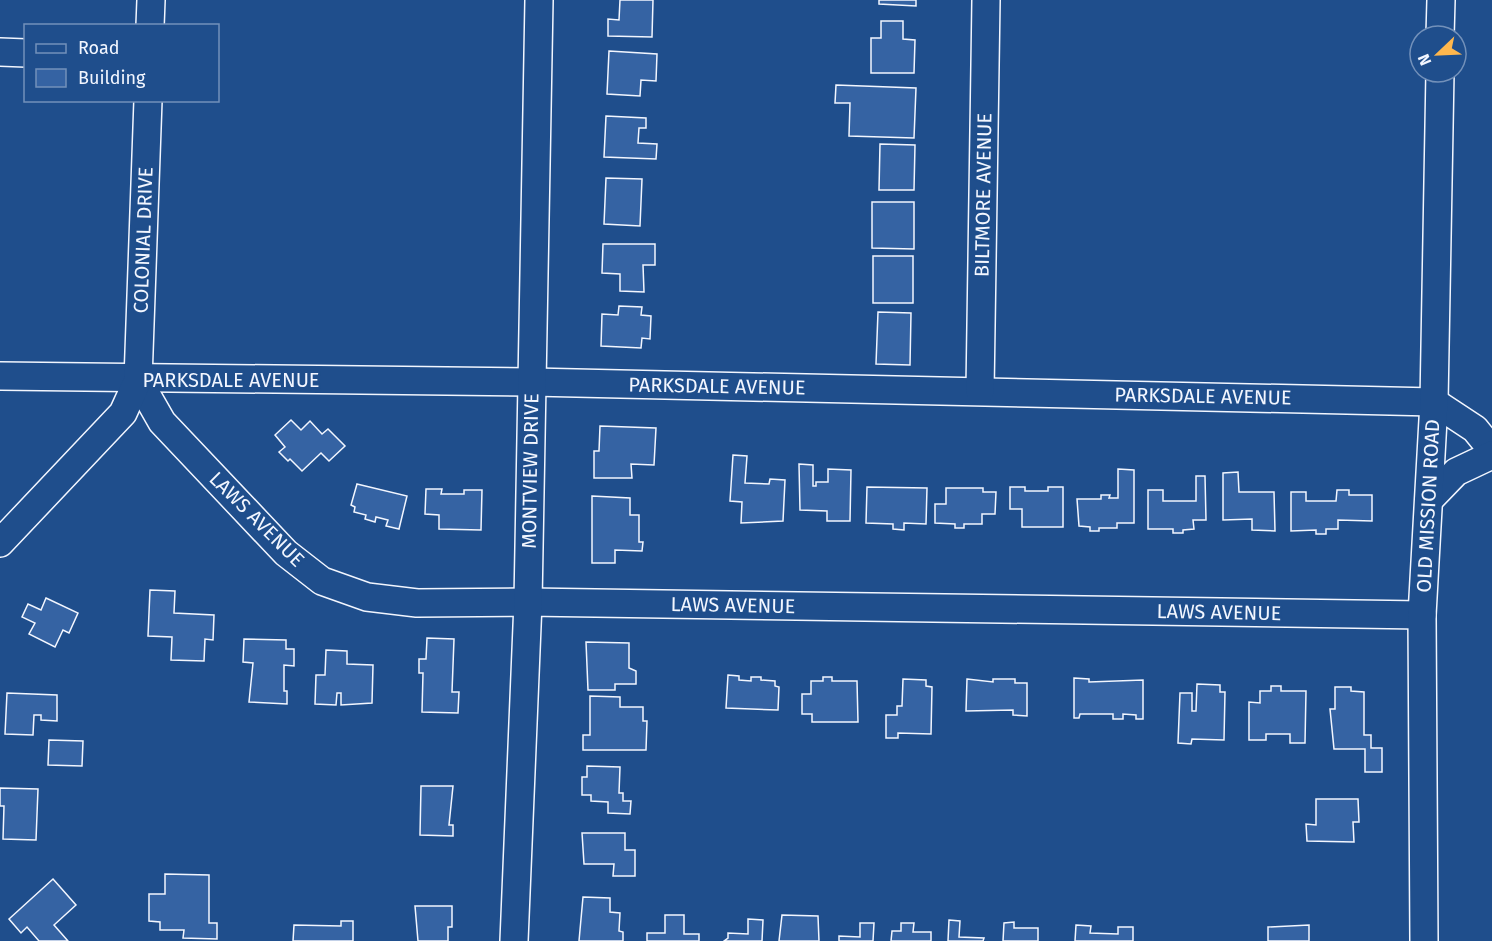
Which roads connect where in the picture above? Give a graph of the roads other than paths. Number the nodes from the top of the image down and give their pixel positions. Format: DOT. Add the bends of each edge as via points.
graph roads {
  1 [pos="151,0"];
  2 [pos="539,0"];
  3 [pos="986,0"];
  4 [pos="1441,0"];
  5 [pos="150,24"];
  6 [pos="1440,24"];
  7 [pos="0,52"];
  8 [pos="24,53"];
  9 [pos="1440,84"];
  10 [pos="148,102"];
  11 [pos="0,376"];
  12 [pos="138,380"];
  13 [pos="532,382"];
  14 [pos="980,391"];
  15 [pos="1434,402"];
  16 [pos="1492,450"];
  17 [pos="1492,455"];
  18 [pos="1429,500"];
  19 [pos="0,543"];
  20 [pos="528,602"];
  21 [pos="1422,615"];
  22 [pos="514,941"];
  23 [pos="1424,941"];
  1 -- 5 [label="street"];
  2 -- 13 [label="street, MONTVIEW DRIVE"];
  3 -- 14 [label="street, BILTMORE AVENUE"];
  4 -- 6 [label="street"];
  7 -- 8 [label="street"];
  9 -- 15 [label="street, OLD MISSION ROAD"];
  10 -- 12 [label="street, COLONIAL DRIVE"];
  11 -- 12 [label="street, PARKSDALE AVENUE"];
  12 -- 13 [label="street, PARKSDALE AVENUE"];
  12 -- 19 [label="street" via="123,413"];
  12 -- 20 [label="street, LAWS AVENUE" via="162,422 286,553 322,581 367,597 417,603"];
  13 -- 14 [label="street, PARKSDALE AVENUE"];
  13 -- 20 [label="street, MONTVIEW DRIVE"];
  14 -- 15 [label="street, PARKSDALE AVENUE"];
  15 -- 16 [label="street" via="1475,429"];
  15 -- 18 [label="street, OLD MISSION ROAD"];
  17 -- 18 [label="street" via="1456,472"];
  18 -- 21 [label="street, OLD MISSION ROAD"];
  20 -- 21 [label="street, LAWS AVENUE"];
  20 -- 22 [label="street, MONTVIEW DRIVE"];
  21 -- 23 [label="street, OLD MISSION ROAD"];
}
